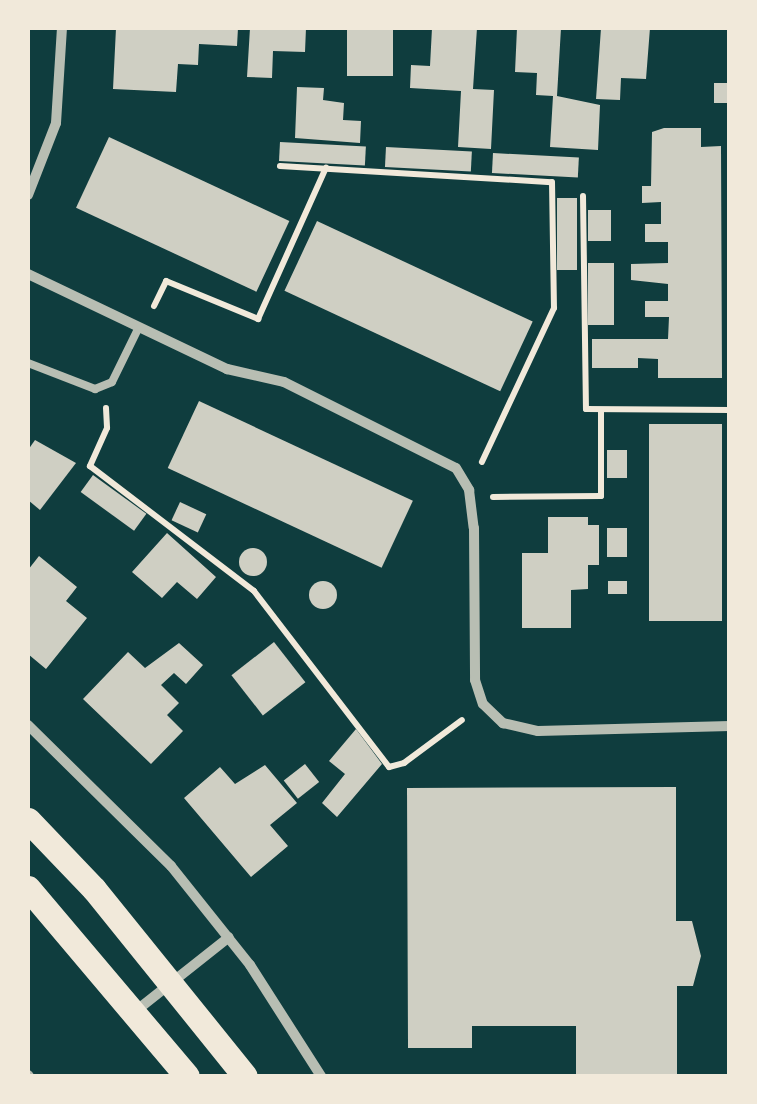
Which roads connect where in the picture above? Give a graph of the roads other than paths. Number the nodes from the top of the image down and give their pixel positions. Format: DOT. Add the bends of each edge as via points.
graph roads {
  1 [pos="62,28"];
  2 [pos="28,195"];
  3 [pos="28,275"];
  4 [pos="141,328"];
  5 [pos="28,363"];
  6 [pos="28,725"];
  7 [pos="730,726"];
  8 [pos="28,820"];
  9 [pos="28,888"];
  10 [pos="228,937"];
  11 [pos="172,981"];
  12 [pos="137,1010"];
  13 [pos="187,1076"];
  14 [pos="245,1076"];
  15 [pos="321,1076"];
  1 -- 2 [label="street" via="56,123"];
  3 -- 4 [label="street"];
  4 -- 5 [label="lane" via="122,369 104,385 76,387"];
  4 -- 7 [label="street" via="228,369 267,375 456,468 469,494 475,680 483,704 502,723 526,730"];
  6 -- 10 [label="street" via="136,828"];
  8 -- 11 [label="main road"];
  9 -- 12 [label="main road"];
  10 -- 11 [label="street"];
  10 -- 15 [label="street"];
  11 -- 12 [label="street"];
  11 -- 14 [label="main road"];
  12 -- 13 [label="main road"];
}
